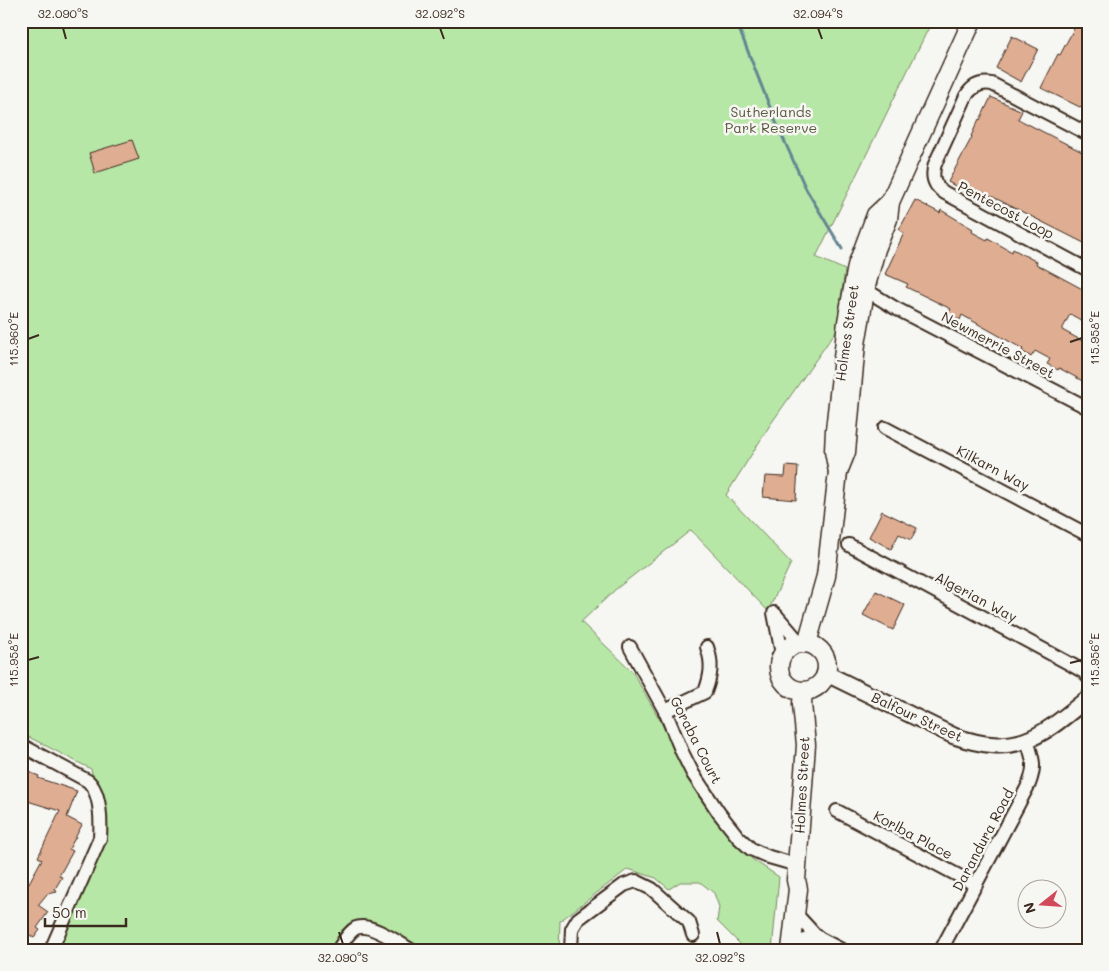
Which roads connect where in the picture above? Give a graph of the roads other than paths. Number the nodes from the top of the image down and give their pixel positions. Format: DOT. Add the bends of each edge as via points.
graph roads {
  1 [pos="972,21"];
  2 [pos="1088,134"];
  3 [pos="1088,270"];
  4 [pos="860,288"];
  5 [pos="856,307"];
  6 [pos="895,308"];
  7 [pos="1088,408"];
  8 [pos="885,428"];
  9 [pos="1088,535"];
  10 [pos="849,545"];
  11 [pos="804,643"];
  12 [pos="630,647"];
  13 [pos="707,647"];
  14 [pos="782,654"];
  15 [pos="825,673"];
  16 [pos="1088,677"];
  17 [pos="803,690"];
  18 [pos="1088,698"];
  19 [pos="665,711"];
  20 [pos="1027,740"];
  21 [pos="21,745"];
  22 [pos="837,811"];
  23 [pos="796,872"];
  24 [pos="976,884"];
  25 [pos="795,913"];
  26 [pos="693,935"];
  27 [pos="818,937"];
  28 [pos="789,948"];
  29 [pos="50,950"];
  30 [pos="338,950"];
  31 [pos="411,950"];
  32 [pos="571,950"];
  33 [pos="842,950"];
  34 [pos="941,950"];
  1 -- 4 [label="main road, Holmes Street" via="890,202 888,220"];
  2 -- 3 [label="street, Pentecost Loop" via="985,82 966,96 934,164 933,175 936,185 944,193"];
  4 -- 5 [label="main road, Holmes Street"];
  4 -- 6 [label="street, Newmerrie Street"];
  5 -- 6 [label="street, Newmerrie Street"];
  5 -- 11 [label="main road, Holmes Street" via="856,344 846,452 838,472 826,576"];
  6 -- 7 [label="street, Newmerrie Street"];
  8 -- 9 [label="street, Kilkarn Way"];
  10 -- 16 [label="street, Algerian Way" via="1072,665"];
  11 -- 14 [label="main road"];
  11 -- 14 [label="street" via="774,613"];
  11 -- 15 [label="main road" via="814,645 824,655"];
  12 -- 19 [label="street, Goraba Court"];
  13 -- 19 [label="street" via="712,668 705,692"];
  14 -- 17 [label="main road" via="779,668 784,682 796,690"];
  15 -- 17 [label="main road" via="816,686"];
  15 -- 20 [label="street, Balfour Street" via="974,743 1001,745"];
  17 -- 23 [label="main road, Holmes Street" via="806,745"];
  18 -- 20 [label="street, Balfour Street" via="1050,729"];
  19 -- 23 [label="street, Goraba Court" via="693,774 738,837 751,849"];
  20 -- 24 [label="street, Darandura Road" via="1034,773"];
  21 -- 29 [label="street" via="93,786 101,826 100,838"];
  22 -- 24 [label="street, Korlba Place"];
  23 -- 25 [label="main road, Holmes Street"];
  23 -- 28 [label="main road, Holmes Street" via="790,888"];
  24 -- 34 [label="street, Darandura Road"];
  25 -- 27 [label="street"];
  25 -- 28 [label="main road, Holmes Street"];
  26 -- 32 [label="street" via="689,922 652,889 636,881 624,885 578,919 572,929"];
  27 -- 28 [label="street" via="807,938"];
  27 -- 33 [label="street"];
  30 -- 31 [label="street" via="355,928 363,927 371,928"];
}
